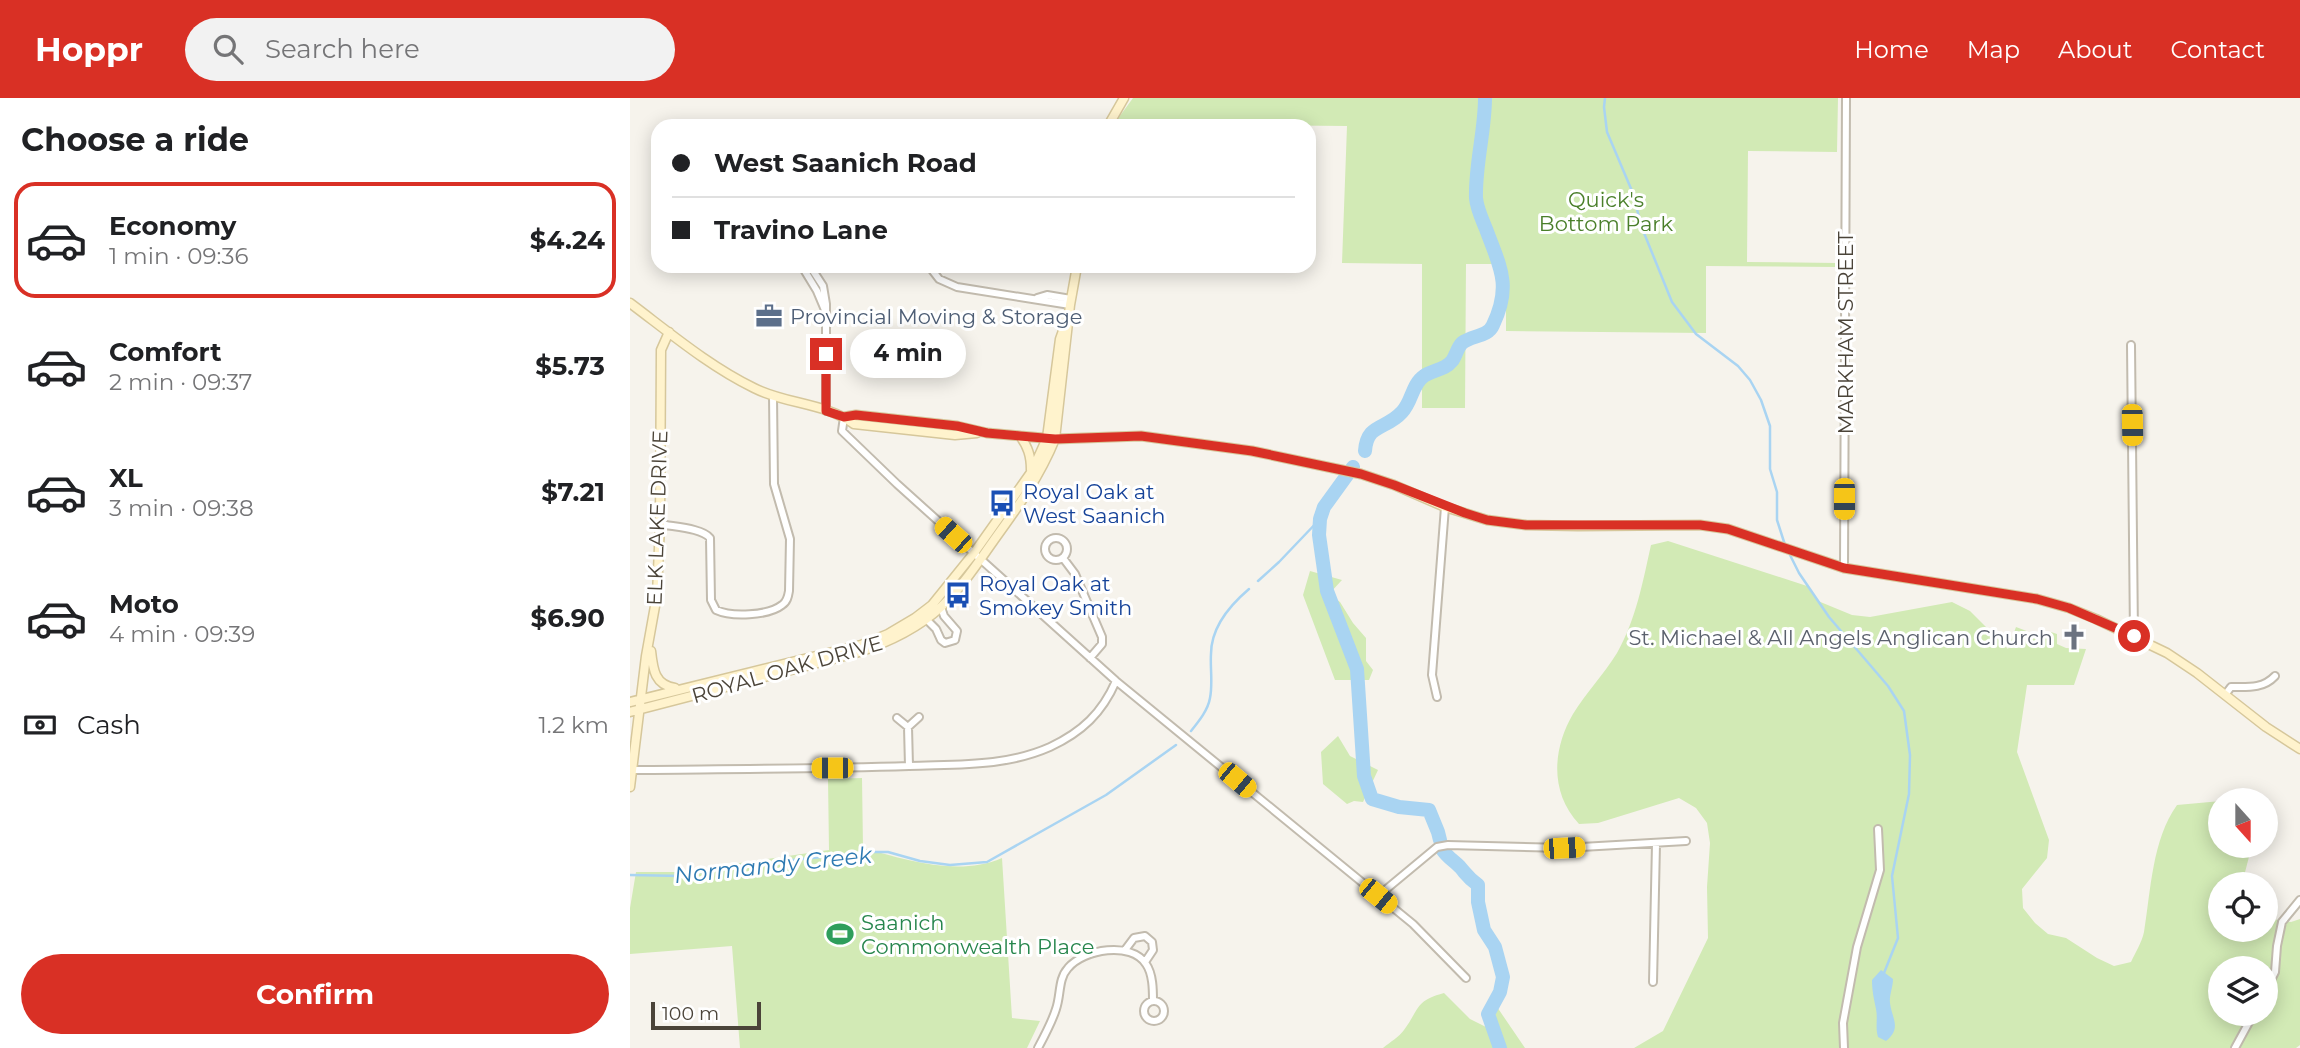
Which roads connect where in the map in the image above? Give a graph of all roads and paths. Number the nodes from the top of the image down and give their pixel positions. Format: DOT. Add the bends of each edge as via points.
graph roads {
  1 [pos="1124,98"];
  2 [pos="1846,98"];
  3 [pos="1112,119"];
  4 [pos="809,273"];
  5 [pos="934,273"];
  6 [pos="1076,273"];
  7 [pos="630,303"];
  8 [pos="1070,305"];
  9 [pos="668,332"];
  10 [pos="2131,345"];
  11 [pos="773,397"];
  12 [pos="826,411"];
  13 [pos="844,417"];
  14 [pos="1020,436"];
  15 [pos="1051,438"];
  16 [pos="1031,473"];
  17 [pos="1445,507"];
  18 [pos="660,524"];
  19 [pos="977,556"];
  20 [pos="1063,558"];
  21 [pos="1844,568"];
  22 [pos="941,607"];
  23 [pos="926,619"];
  24 [pos="2134,636"];
  25 [pos="649,637"];
  26 [pos="1090,658"];
  27 [pos="2275,676"];
  28 [pos="1116,681"];
  29 [pos="682,689"];
  30 [pos="2225,695"];
  31 [pos="1437,697"];
  32 [pos="642,699"];
  33 [pos="630,702"];
  34 [pos="641,709"];
  35 [pos="630,712"];
  36 [pos="919,717"];
  37 [pos="897,718"];
  38 [pos="908,727"];
  39 [pos="630,731"];
  40 [pos="635,746"];
  41 [pos="2300,750"];
  42 [pos="909,766"];
  43 [pos="632,770"];
  44 [pos="630,787"];
  45 [pos="1878,829"];
  46 [pos="1686,841"];
  47 [pos="1656,844"];
  48 [pos="1378,896"];
  49 [pos="2300,900"];
  50 [pos="1125,950"];
  51 [pos="2276,956"];
  52 [pos="1145,962"];
  53 [pos="1466,978"];
  54 [pos="1653,982"];
  55 [pos="1153,1001"];
  56 [pos="2247,1026"];
  57 [pos="1038,1048"];
  58 [pos="1844,1048"];
  59 [pos="2235,1048"];
  1 -- 3 [label="main road"];
  2 -- 21 [label="street, MARKHAM STREET"];
  4 -- 12 [label="street" via="826,312"];
  5 -- 8 [label="street" via="947,284 1035,299 1047,295"];
  6 -- 8 [label="main road"];
  7 -- 9 [label="main road"];
  8 -- 15 [label="main road"];
  9 -- 11 [label="main road" via="716,366"];
  9 -- 18 [label="main road, ELK LAKE DRIVE" via="662,350"];
  10 -- 24 [label="street"];
  11 -- 12 [label="main road"];
  11 -- 18 [label="street" via="775,492 790,539 789,591 783,605 740,616 716,610 710,600 710,538 700,530"];
  12 -- 13 [label="main road"];
  13 -- 14 [label="main road" via="854,425"];
  13 -- 19 [label="street" via="842,431"];
  14 -- 15 [label="main road"];
  14 -- 16 [label="main road" via="1029,451"];
  15 -- 16 [label="main road, ROYAL OAK DRIVE"];
  15 -- 17 [label="main road" via="1141,436 1278,456 1361,474"];
  15 -- 19 [label="main road, ROYAL OAK DRIVE" via="1034,482"];
  16 -- 19 [label="main road, ROYAL OAK DRIVE"];
  17 -- 21 [label="main road" via="1487,520 1526,525 1728,529"];
  17 -- 31 [label="street" via="1432,675"];
  18 -- 25 [label="main road, ELK LAKE DRIVE" via="657,595"];
  19 -- 22 [label="main road, ROYAL OAK DRIVE"];
  19 -- 26 [label="street"];
  19 -- 29 [label="main road, ROYAL OAK DRIVE" via="932,605 888,634 861,645"];
  20 -- 26 [label="street" via="1075,574 1102,637"];
  21 -- 24 [label="main road" via="2037,599"];
  22 -- 23 [label="main road, ROYAL OAK DRIVE"];
  22 -- 23 [label="street" via="957,631 955,640 945,643"];
  23 -- 34 [label="main road, ROYAL OAK DRIVE" via="856,653"];
  24 -- 30 [label="main road" via="2181,662"];
  25 -- 29 [label="main road" via="658,681"];
  25 -- 32 [label="main road, ELK LAKE DRIVE"];
  26 -- 28 [label="street"];
  27 -- 30 [label="street" via="2258,686 2231,687"];
  28 -- 42 [label="street" via="1109,699 1087,726 1050,747 985,765"];
  28 -- 48 [label="street"];
  29 -- 32 [label="main road, ROYAL OAK DRIVE"];
  30 -- 41 [label="main road"];
  32 -- 33 [label="main road, ROYAL OAK DRIVE"];
  32 -- 34 [label="main road, ELK LAKE DRIVE"];
  34 -- 35 [label="main road, ROYAL OAK DRIVE"];
  34 -- 40 [label="main road, ELK LAKE DRIVE"];
  36 -- 38 [label="street"];
  37 -- 38 [label="street"];
  38 -- 42 [label="street"];
  39 -- 40 [label="main road"];
  40 -- 43 [label="main road, ELK LAKE DRIVE"];
  42 -- 43 [label="street"];
  43 -- 44 [label="main road, ELK LAKE DRIVE"];
  45 -- 58 [label="street" via="1880,870 1857,947 1843,1023"];
  46 -- 47 [label="street"];
  47 -- 48 [label="street" via="1437,847"];
  47 -- 54 [label="street"];
  48 -- 53 [label="street"];
  49 -- 51 [label="street" via="2281,922"];
  50 -- 52 [label="street"];
  50 -- 52 [label="street" via="1134,938 1145,936 1153,950"];
  50 -- 57 [label="street" via="1093,953 1069,967"];
  52 -- 55 [label="street"];
  56 -- 59 [label="street"];
}
